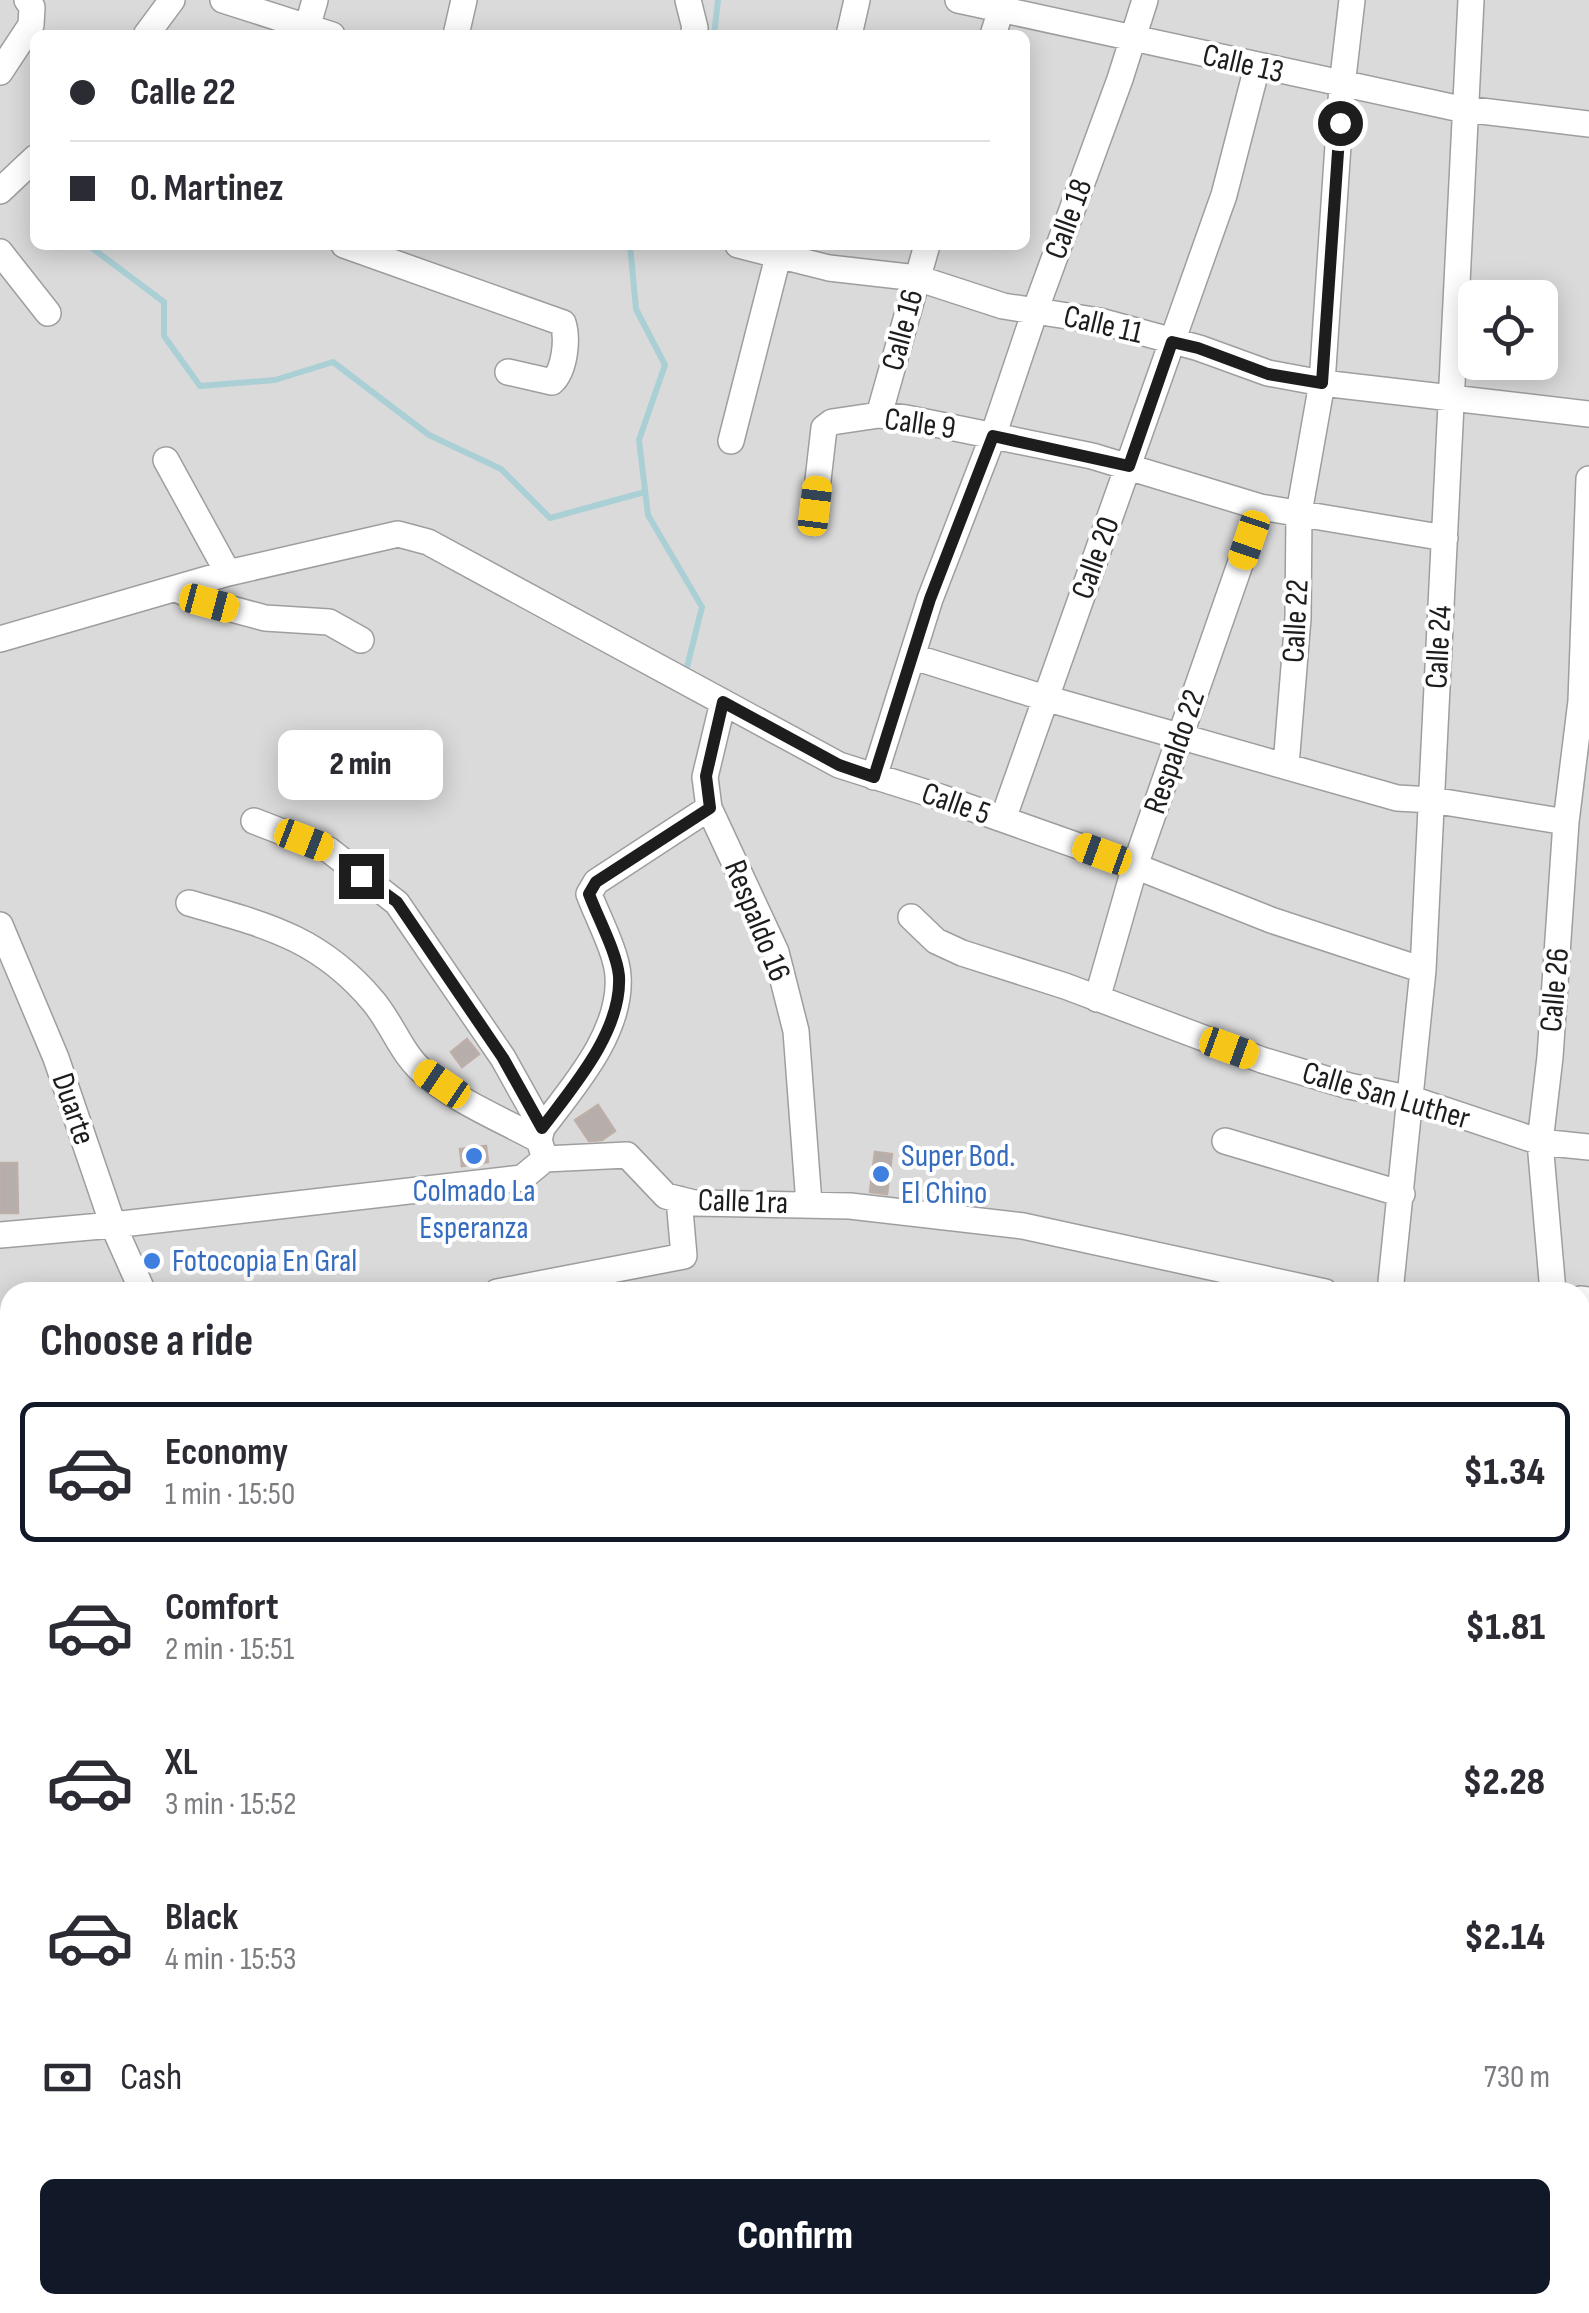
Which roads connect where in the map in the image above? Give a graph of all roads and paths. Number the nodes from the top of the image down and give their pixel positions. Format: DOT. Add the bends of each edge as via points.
graph roads {
  1 [pos="27,0"];
  2 [pos="172,0"];
  3 [pos="223,0"];
  4 [pos="315,0"];
  5 [pos="464,0"];
  6 [pos="688,0"];
  7 [pos="856,0"];
  8 [pos="958,0"];
  9 [pos="1145,0"];
  10 [pos="1352,0"];
  11 [pos="1470,0"];
  12 [pos="1003,5"];
  13 [pos="150,30"];
  14 [pos="303,30"];
  15 [pos="306,30"];
  16 [pos="457,30"];
  17 [pos="694,30"];
  18 [pos="850,30"];
  19 [pos="995,30"];
  20 [pos="1133,39"];
  21 [pos="1258,67"];
  22 [pos="0,72"];
  23 [pos="1342,86"];
  24 [pos="1467,110"];
  25 [pos="1589,124"];
  26 [pos="30,163"];
  27 [pos="0,191"];
  28 [pos="779,250"];
  29 [pos="925,250"];
  30 [pos="0,252"];
  31 [pos="394,253"];
  32 [pos="916,278"];
  33 [pos="1035,311"];
  34 [pos="48,313"];
  35 [pos="1172,342"];
  36 [pos="508,372"];
  37 [pos="1322,383"];
  38 [pos="1454,397"];
  39 [pos="1589,414"];
  40 [pos="879,415"];
  41 [pos="993,436"];
  42 [pos="731,442"];
  43 [pos="166,460"];
  44 [pos="1129,466"];
  45 [pos="1589,479"];
  46 [pos="815,506"];
  47 [pos="1260,507"];
  48 [pos="1300,514"];
  49 [pos="1445,538"];
  50 [pos="228,573"];
  51 [pos="176,589"];
  52 [pos="0,639"];
  53 [pos="361,640"];
  54 [pos="914,657"];
  55 [pos="1045,698"];
  56 [pos="1585,701"];
  57 [pos="723,702"];
  58 [pos="1182,737"];
  59 [pos="1286,765"];
  60 [pos="874,777"];
  61 [pos="1432,800"];
  62 [pos="710,808"];
  63 [pos="254,820"];
  64 [pos="1003,820"];
  65 [pos="1566,822"];
  66 [pos="1135,866"];
  67 [pos="1576,892"];
  68 [pos="189,903"];
  69 [pos="911,916"];
  70 [pos="0,926"];
  71 [pos="1424,970"];
  72 [pos="1097,999"];
  73 [pos="1412,1100"];
  74 [pos="1225,1141"];
  75 [pos="542,1142"];
  76 [pos="1540,1142"];
  77 [pos="1589,1148"];
  78 [pos="1402,1194"];
  79 [pos="679,1199"];
  80 [pos="809,1204"];
  81 [pos="112,1226"];
  82 [pos="0,1235"];
  83 [pos="138,1282"];
  84 [pos="548,1282"];
  85 [pos="1279,1282"];
  86 [pos="1391,1282"];
  87 [pos="1552,1282"];
  1 -- 22 [label="street" via="32,26"];
  2 -- 13 [label="street"];
  3 -- 14 [label="street"];
  4 -- 15 [label="street"];
  5 -- 16 [label="street"];
  6 -- 17 [label="street"];
  7 -- 18 [label="street"];
  8 -- 12 [label="street, Calle 13"];
  9 -- 20 [label="street, Calle 18"];
  10 -- 23 [label="street, Calle 22"];
  11 -- 24 [label="street, Calle 24"];
  12 -- 19 [label="street"];
  12 -- 20 [label="street, Calle 13"];
  20 -- 21 [label="street, Calle 13"];
  20 -- 33 [label="street, Calle 18"];
  21 -- 23 [label="street, Calle 13"];
  21 -- 35 [label="street, Calle 20" via="1224,196"];
  23 -- 24 [label="street, Calle 13"];
  23 -- 37 [label="street, Calle 22"];
  24 -- 25 [label="street, Calle 13"];
  24 -- 38 [label="street, Calle 24"];
  26 -- 27 [label="street"];
  28 -- 32 [label="street, Calle 11" via="829,268"];
  28 -- 42 [label="street"];
  29 -- 32 [label="street, Calle 16"];
  30 -- 34 [label="street"];
  31 -- 36 [label="street" via="563,323 567,335 552,382"];
  32 -- 33 [label="street, Calle 11"];
  32 -- 40 [label="street, Calle 16"];
  33 -- 35 [label="street, Calle 11" via="1100,320"];
  33 -- 41 [label="street, Calle 18"];
  35 -- 37 [label="street, Calle 11" via="1268,374"];
  35 -- 44 [label="street, Calle 20"];
  37 -- 38 [label="street, Calle 11"];
  37 -- 48 [label="street, Calle 22"];
  38 -- 39 [label="street, Calle 11"];
  38 -- 49 [label="street, Calle 24"];
  40 -- 41 [label="street, Calle 9"];
  40 -- 46 [label="street, Calle 9" via="824,428"];
  41 -- 44 [label="street, Calle 9"];
  41 -- 54 [label="street, Calle 18"];
  43 -- 50 [label="street"];
  44 -- 47 [label="street, Calle 9"];
  44 -- 55 [label="street, Calle 20"];
  45 -- 56 [label="street, Calle 26"];
  47 -- 48 [label="street, Calle 9"];
  47 -- 58 [label="street, Respaldo 22"];
  48 -- 49 [label="street, Calle 9"];
  48 -- 59 [label="street, Calle 22"];
  49 -- 61 [label="street, Calle 24"];
  50 -- 51 [label="street, Calle 5"];
  50 -- 57 [label="street, Calle 5" via="398,534 428,542"];
  51 -- 52 [label="street, Calle 5"];
  51 -- 53 [label="street" via="265,618 330,622"];
  54 -- 55 [label="street"];
  54 -- 60 [label="street, Calle 18"];
  55 -- 58 [label="street"];
  55 -- 64 [label="street, Calle 20"];
  56 -- 65 [label="street, Calle 26"];
  57 -- 60 [label="street, Calle 5"];
  57 -- 62 [label="street, Respaldo 16" via="706,776"];
  58 -- 59 [label="street"];
  58 -- 66 [label="street, Respaldo 22"];
  59 -- 61 [label="street" via="1396,798"];
  60 -- 64 [label="street, Calle 5"];
  61 -- 65 [label="street"];
  61 -- 71 [label="street, Calle 24"];
  62 -- 75 [label="street" via="596,882 589,894 619,974 615,1008 592,1062"];
  62 -- 80 [label="street, Respaldo 16" via="776,952 796,1031"];
  63 -- 75 [label="street" via="329,850 397,902 503,1058"];
  64 -- 66 [label="street, Calle 5"];
  65 -- 67 [label="street, Calle 26"];
  66 -- 71 [label="street, Calle 5"];
  66 -- 72 [label="street, Respaldo 22"];
  67 -- 76 [label="street, Calle 26"];
  68 -- 75 [label="street" via="280,929 337,963 375,1003 420,1069"];
  69 -- 72 [label="street, Calle San Luther" via="936,941 962,953"];
  70 -- 81 [label="street, Duarte" via="56,1058"];
  71 -- 73 [label="street, Calle 24"];
  72 -- 73 [label="street, Calle San Luther" via="1262,1060"];
  73 -- 76 [label="street, Calle San Luther"];
  73 -- 78 [label="street, Calle 24"];
  74 -- 78 [label="street"];
  75 -- 79 [label="street, Calle 1ra" via="627,1155 666,1196"];
  75 -- 81 [label="street, Calle 1ra" via="522,1178"];
  76 -- 77 [label="street, Calle San Luther"];
  76 -- 87 [label="street, Calle 26"];
  78 -- 86 [label="street, Calle 24"];
  79 -- 80 [label="street, Calle 1ra"];
  79 -- 84 [label="street" via="684,1256"];
  80 -- 85 [label="street, Calle 1ra" via="1022,1226"];
  81 -- 82 [label="street, Calle 1ra"];
  81 -- 83 [label="street, Duarte"];
}
